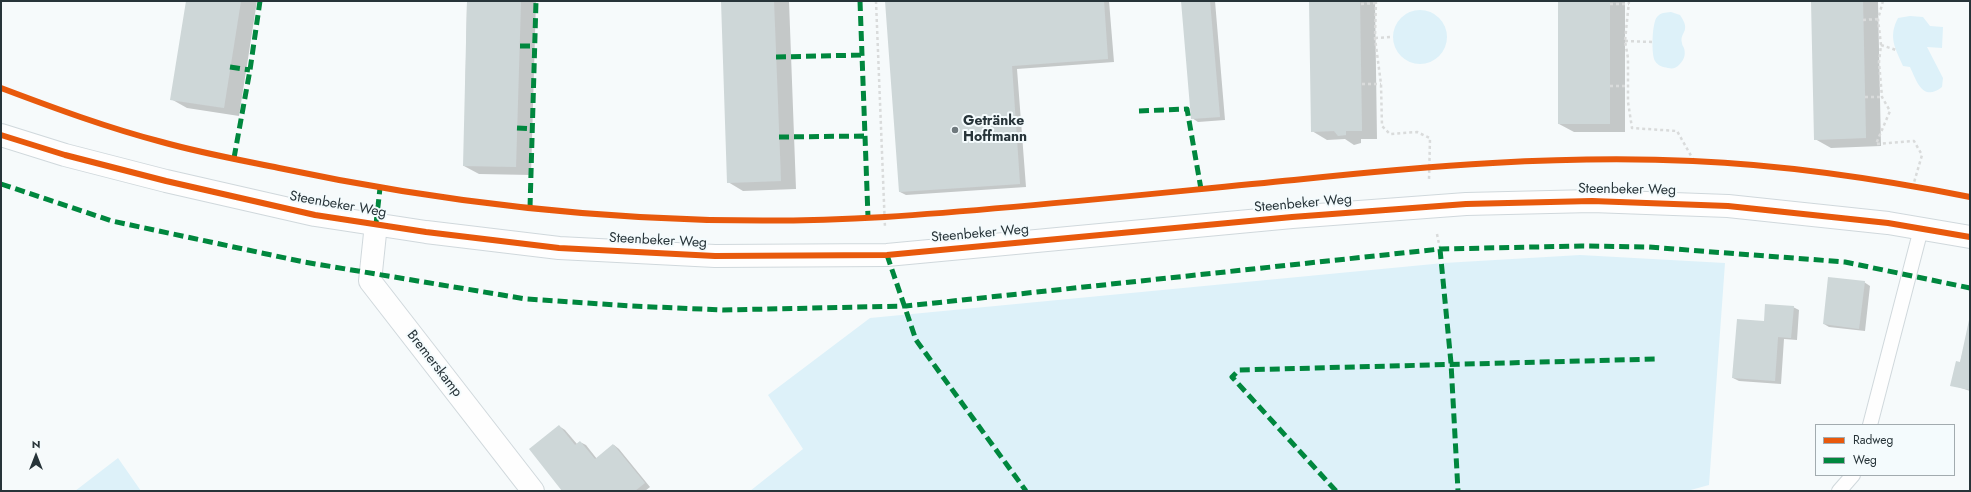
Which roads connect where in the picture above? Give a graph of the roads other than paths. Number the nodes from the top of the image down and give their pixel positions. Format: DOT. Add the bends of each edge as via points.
graph roads {
  1 [pos="1,135"];
  2 [pos="376,224"];
  3 [pos="1921,229"];
  4 [pos="1970,237"];
  5 [pos="1870,424"];
  6 [pos="1852,476"];
  7 [pos="533,491"];
  8 [pos="1839,491"];
  1 -- 2 [label="main road, Steenbeker Weg" via="65,155 174,183 315,215"];
  2 -- 3 [label="main road, Steenbeker Weg" via="559,248 715,256 887,255 1431,206 1592,201 1728,206 1888,223"];
  2 -- 7 [label="main road, Bremerskamp" via="370,281"];
  3 -- 4 [label="main road, Steenbeker Weg"];
  3 -- 5 [label="lane"];
  6 -- 8 [label="lane"];
}
